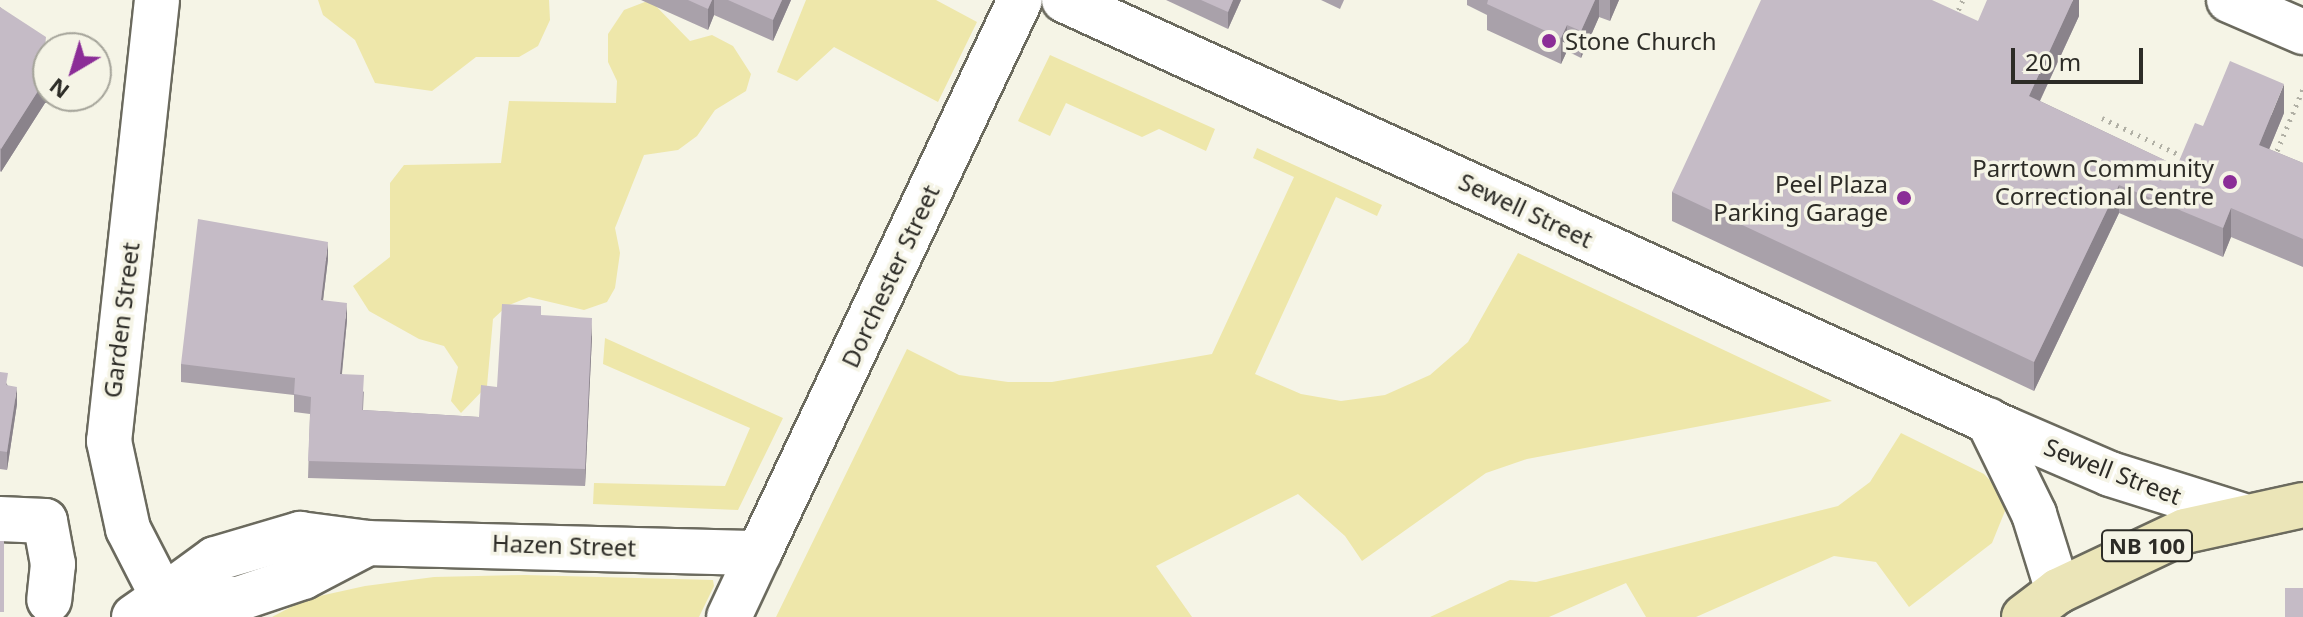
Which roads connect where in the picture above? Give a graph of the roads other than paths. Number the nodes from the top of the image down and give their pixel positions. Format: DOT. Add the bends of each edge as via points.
graph roads {
  1 [pos="157,0"];
  2 [pos="1020,0"];
  3 [pos="1064,0"];
  4 [pos="2229,0"];
  5 [pos="2303,32"];
  6 [pos="1988,420"];
  7 [pos="2303,505"];
  8 [pos="2241,515"];
  9 [pos="0,519"];
  10 [pos="759,553"];
  11 [pos="2058,591"];
  12 [pos="49,600"];
  13 [pos="160,610"];
  14 [pos="729,617"];
  15 [pos="2024,617"];
  1 -- 13 [label="street, Garden Street" via="109,441 128,529"];
  2 -- 10 [label="street, Dorchester Street"];
  3 -- 6 [label="street, Sewell Street"];
  4 -- 5 [label="street"];
  6 -- 8 [label="street, Sewell Street" via="2110,474"];
  6 -- 11 [label="street, Sewell Street" via="2034,514"];
  7 -- 8 [label="main road, NB 100"];
  8 -- 11 [label="main road, NB 100" via="2132,552"];
  9 -- 12 [label="street" via="45,521 53,564"];
  10 -- 13 [label="street, Hazen Street" via="368,543 303,577 238,599"];
  10 -- 14 [label="street, Dorchester Street"];
  11 -- 15 [label="main road, NB 100"];
}
